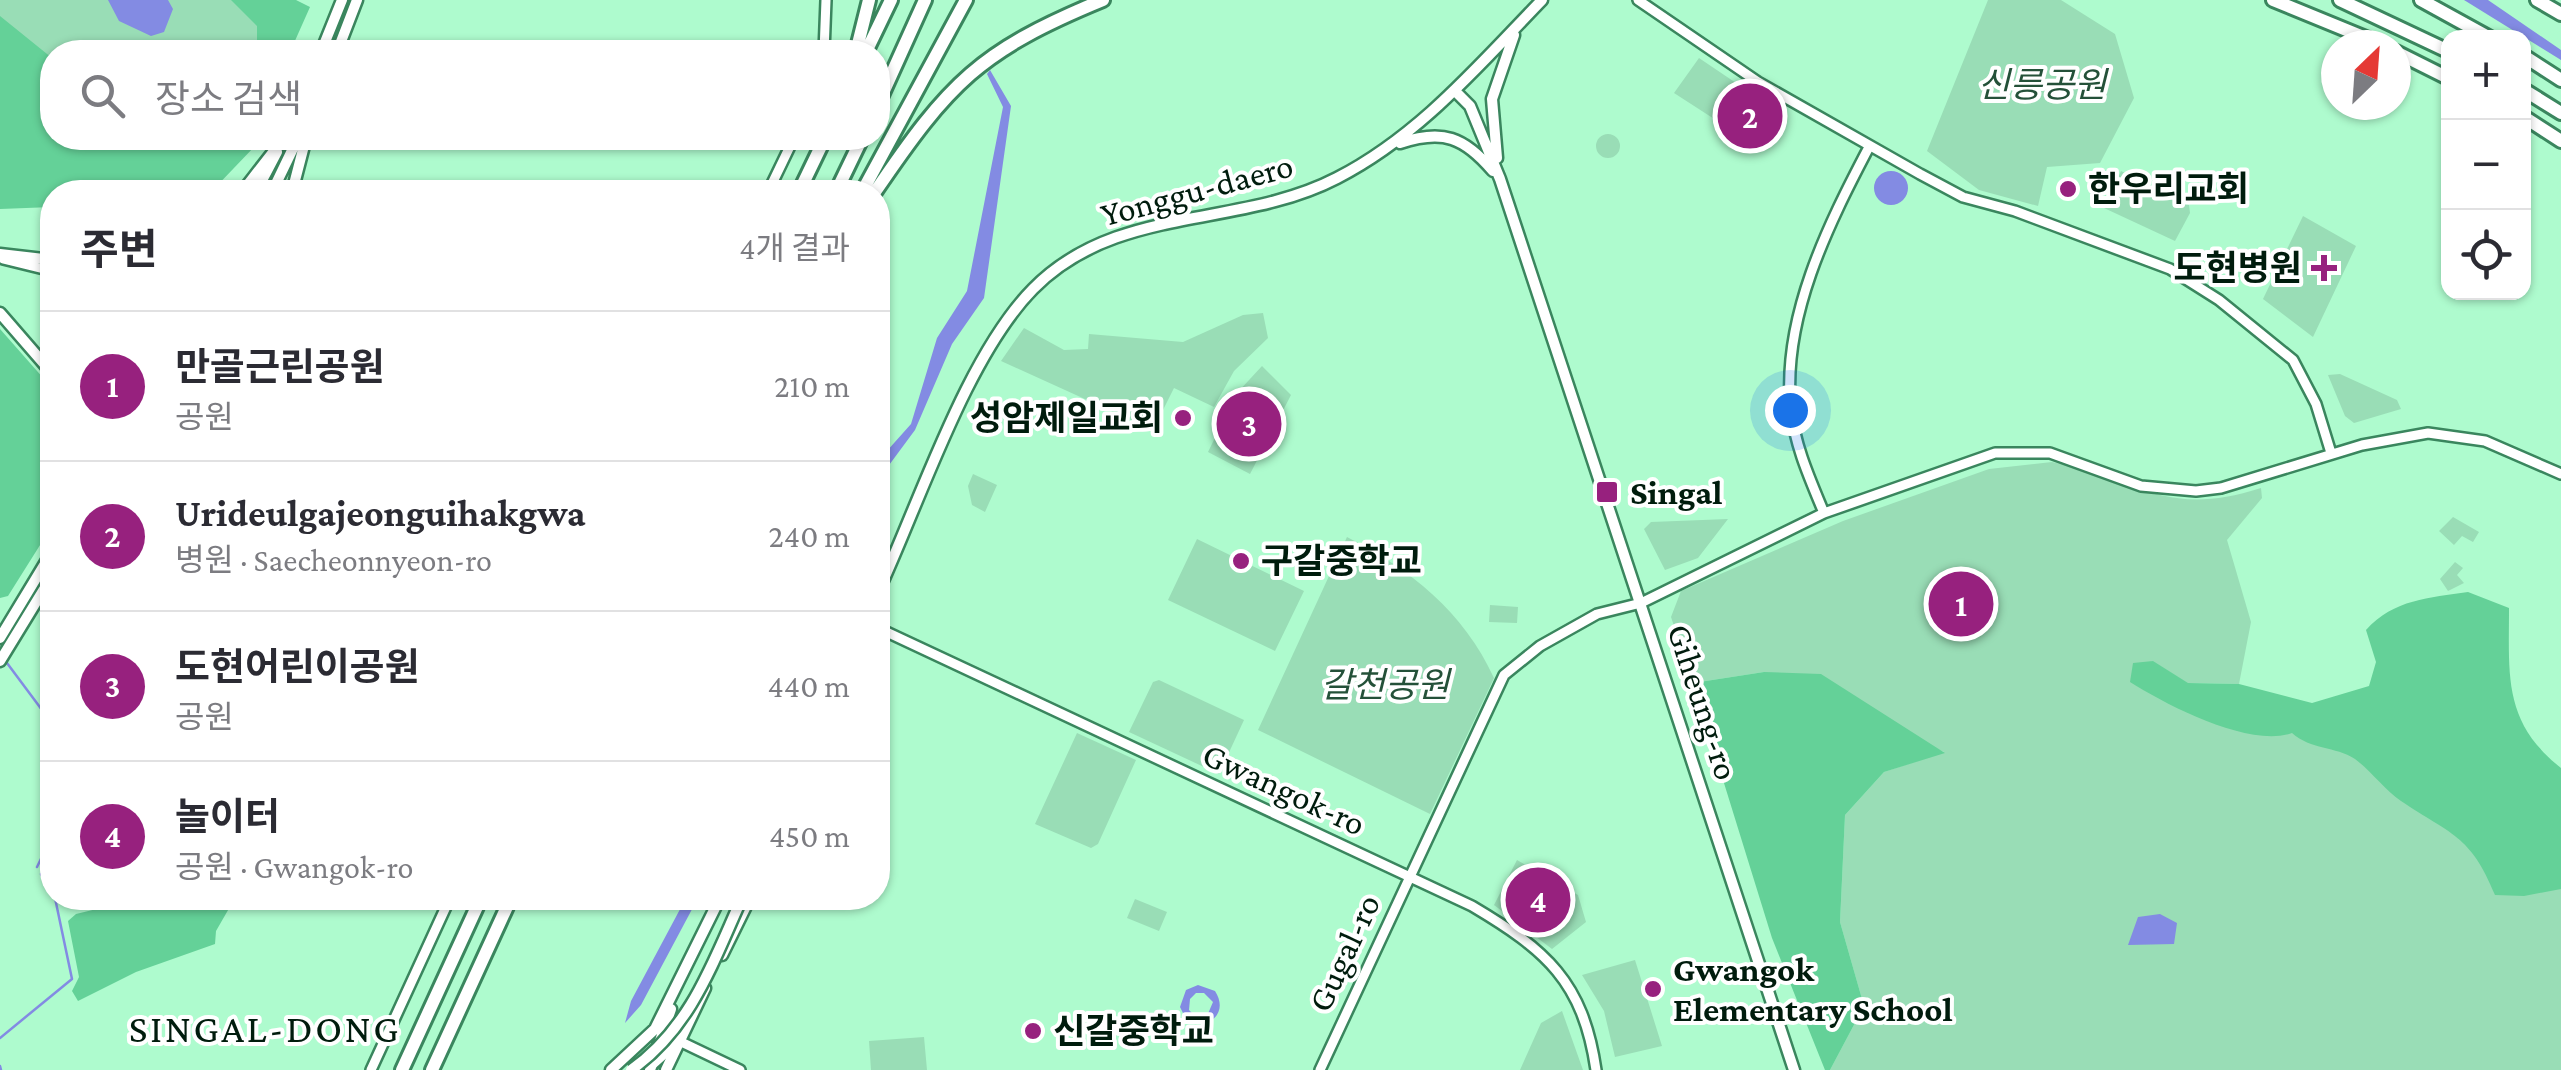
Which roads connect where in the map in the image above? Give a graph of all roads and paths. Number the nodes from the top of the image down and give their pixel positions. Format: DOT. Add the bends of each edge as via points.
graph roads {
  1 [pos="342,0"];
  2 [pos="357,0"];
  3 [pos="826,0"];
  4 [pos="868,0"];
  5 [pos="891,0"];
  6 [pos="926,0"];
  7 [pos="966,0"];
  8 [pos="1103,0"];
  9 [pos="1542,0"];
  10 [pos="1638,0"];
  11 [pos="2274,0"];
  12 [pos="2340,0"];
  13 [pos="2421,0"];
  14 [pos="2537,0"];
  15 [pos="2561,14"];
  16 [pos="1520,22"];
  17 [pos="2346,30"];
  18 [pos="2475,30"];
  19 [pos="326,40"];
  20 [pos="342,40"];
  21 [pos="824,40"];
  22 [pos="859,40"];
  23 [pos="872,40"];
  24 [pos="2441,49"];
  25 [pos="2411,60"];
  26 [pos="2531,61"];
  27 [pos="2441,74"];
  28 [pos="890,78"];
  29 [pos="2561,80"];
  30 [pos="1455,90"];
  31 [pos="2531,94"];
  32 [pos="2561,113"];
  33 [pos="2529,120"];
  34 [pos="890,140"];
  35 [pos="2561,141"];
  36 [pos="1393,145"];
  37 [pos="1868,146"];
  38 [pos="275,150"];
  39 [pos="278,150"];
  40 [pos="297,150"];
  41 [pos="300,150"];
  42 [pos="788,150"];
  43 [pos="819,150"];
  44 [pos="856,150"];
  45 [pos="885,150"];
  46 [pos="1500,179"];
  47 [pos="251,180"];
  48 [pos="262,180"];
  49 [pos="279,180"];
  50 [pos="292,180"];
  51 [pos="774,180"];
  52 [pos="806,180"];
  53 [pos="842,180"];
  54 [pos="868,180"];
  55 [pos="883,180"];
  56 [pos="0,256"];
  57 [pos="40,259"];
  58 [pos="40,268"];
  59 [pos="0,313"];
  60 [pos="40,359"];
  61 [pos="2331,453"];
  62 [pos="2561,474"];
  63 [pos="1824,512"];
  64 [pos="890,565"];
  65 [pos="40,572"];
  66 [pos="40,596"];
  67 [pos="1641,603"];
  68 [pos="890,634"];
  69 [pos="0,638"];
  70 [pos="0,661"];
  71 [pos="1409,877"];
  72 [pos="445,910"];
  73 [pos="475,910"];
  74 [pos="505,910"];
  75 [pos="714,910"];
  76 [pos="740,910"];
  77 [pos="740,910"];
  78 [pos="660,1032"];
  79 [pos="679,1041"];
  80 [pos="649,1069"];
  81 [pos="372,1070"];
  82 [pos="402,1070"];
  83 [pos="432,1070"];
  84 [pos="611,1070"];
  85 [pos="631,1070"];
  86 [pos="666,1070"];
  87 [pos="740,1070"];
  88 [pos="1320,1070"];
  89 [pos="1596,1070"];
  90 [pos="1794,1070"];
  1 -- 19 [label="main road"];
  2 -- 20 [label="main road"];
  3 -- 21 [label="street"];
  4 -- 22 [label="highway"];
  5 -- 23 [label="highway"];
  6 -- 28 [label="highway"];
  7 -- 34 [label="highway"];
  8 -- 55 [label="highway" via="1032,29 978,65 931,112"];
  9 -- 16 [label="main road, Yonggu-daero"];
  10 -- 37 [label="street"];
  11 -- 17 [label="highway"];
  12 -- 24 [label="highway"];
  13 -- 18 [label="highway"];
  14 -- 15 [label="highway"];
  16 -- 30 [label="main road, Yonggu-daero"];
  16 -- 46 [label="main road" via="1492,100"];
  25 -- 27 [label="highway"];
  26 -- 29 [label="highway"];
  30 -- 36 [label="main road, Yonggu-daero"];
  30 -- 46 [label="main road" via="1470,106"];
  31 -- 32 [label="highway"];
  33 -- 35 [label="highway"];
  36 -- 46 [label="main road" via="1426,134 1459,138"];
  36 -- 64 [label="main road, Yonggu-daero" via="1334,180 1272,200 1142,226 1036,285 982,360"];
  37 -- 61 [label="street" via="1963,197 2170,270 2218,300 2293,360"];
  37 -- 63 [label="street" via="1804,297 1790,378 1797,443"];
  38 -- 47 [label="main road"];
  39 -- 48 [label="main road"];
  40 -- 49 [label="main road"];
  41 -- 50 [label="main road"];
  42 -- 51 [label="street"];
  43 -- 52 [label="highway"];
  44 -- 53 [label="highway"];
  45 -- 54 [label="highway"];
  46 -- 67 [label="main road, Giheung-ro"];
  56 -- 57 [label="main road"];
  56 -- 58 [label="street"];
  59 -- 60 [label="main road"];
  61 -- 62 [label="street, Gugal-ro" via="2428,433 2462,435"];
  61 -- 63 [label="street, Gugal-ro" via="2196,491 2141,486 2028,449 1995,453"];
  63 -- 67 [label="street, Gugal-ro"];
  65 -- 69 [label="main road"];
  66 -- 70 [label="main road"];
  67 -- 71 [label="street, Gugal-ro" via="1586,620 1504,675"];
  67 -- 90 [label="main road, Giheung-ro"];
  68 -- 71 [label="street, Gwangok-ro"];
  71 -- 88 [label="street, Gugal-ro"];
  71 -- 89 [label="street, Gwangok-ro" via="1520,934 1559,969 1586,1022"];
  72 -- 81 [label="street"];
  73 -- 82 [label="highway"];
  74 -- 83 [label="highway"];
  75 -- 78 [label="main road"];
  76 -- 79 [label="main road"];
  77 -- 85 [label="main road, bridge" via="676,1031"];
  78 -- 79 [label="street"];
  78 -- 80 [label="main road"];
  78 -- 84 [label="main road"];
  79 -- 80 [label="street"];
  79 -- 86 [label="main road"];
  79 -- 87 [label="street"];
}
